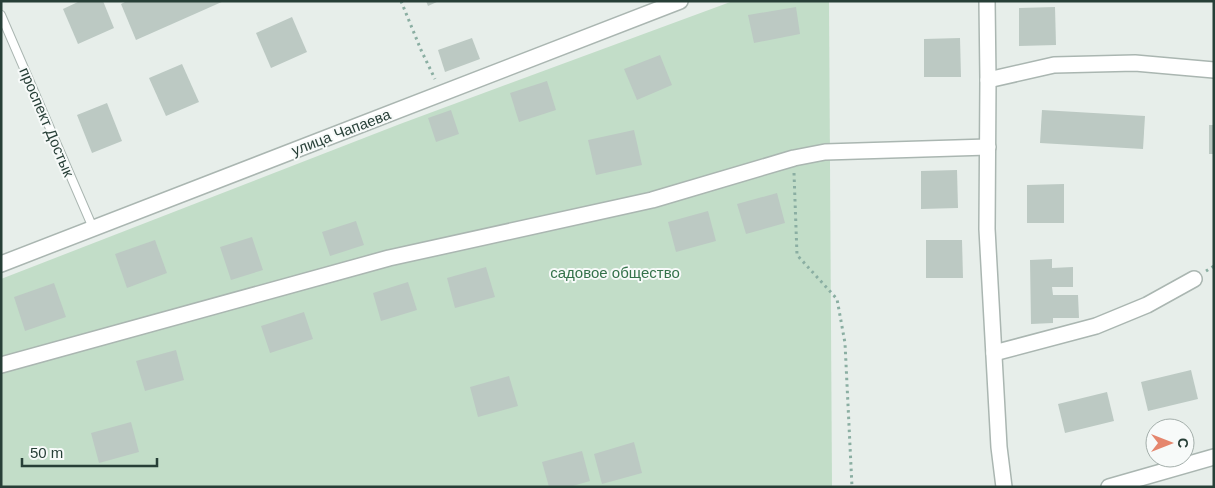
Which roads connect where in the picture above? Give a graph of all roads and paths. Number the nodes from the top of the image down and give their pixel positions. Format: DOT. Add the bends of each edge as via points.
graph roads {
  1 [pos="401,1"];
  2 [pos="680,1"];
  3 [pos="987,1"];
  4 [pos="1,15"];
  5 [pos="1214,70"];
  6 [pos="988,80"];
  7 [pos="442,93"];
  8 [pos="988,147"];
  9 [pos="794,158"];
  10 [pos="93,228"];
  11 [pos="1,264"];
  12 [pos="1194,279"];
  13 [pos="994,353"];
  14 [pos="1,365"];
  15 [pos="1214,457"];
  16 [pos="852,487"];
  17 [pos="1004,487"];
  18 [pos="1109,487"];
  1 -- 7 [label="path"];
  2 -- 7 [label="street, улица Чапаева"];
  3 -- 6 [label="street"];
  4 -- 10 [label="lane, проспект Достык"];
  5 -- 6 [label="street" via="1135,63 1054,65"];
  6 -- 8 [label="street"];
  7 -- 10 [label="street, улица Чапаева"];
  8 -- 9 [label="street" via="825,152"];
  8 -- 13 [label="street" via="987,229"];
  9 -- 14 [label="street" via="652,200 389,258"];
  9 -- 16 [label="path" via="798,256 837,299 845,343"];
  10 -- 11 [label="street, улица Чапаева"];
  12 -- 13 [label="street" via="1147,305 1096,326"];
  13 -- 17 [label="street"];
  15 -- 18 [label="street"];
}
